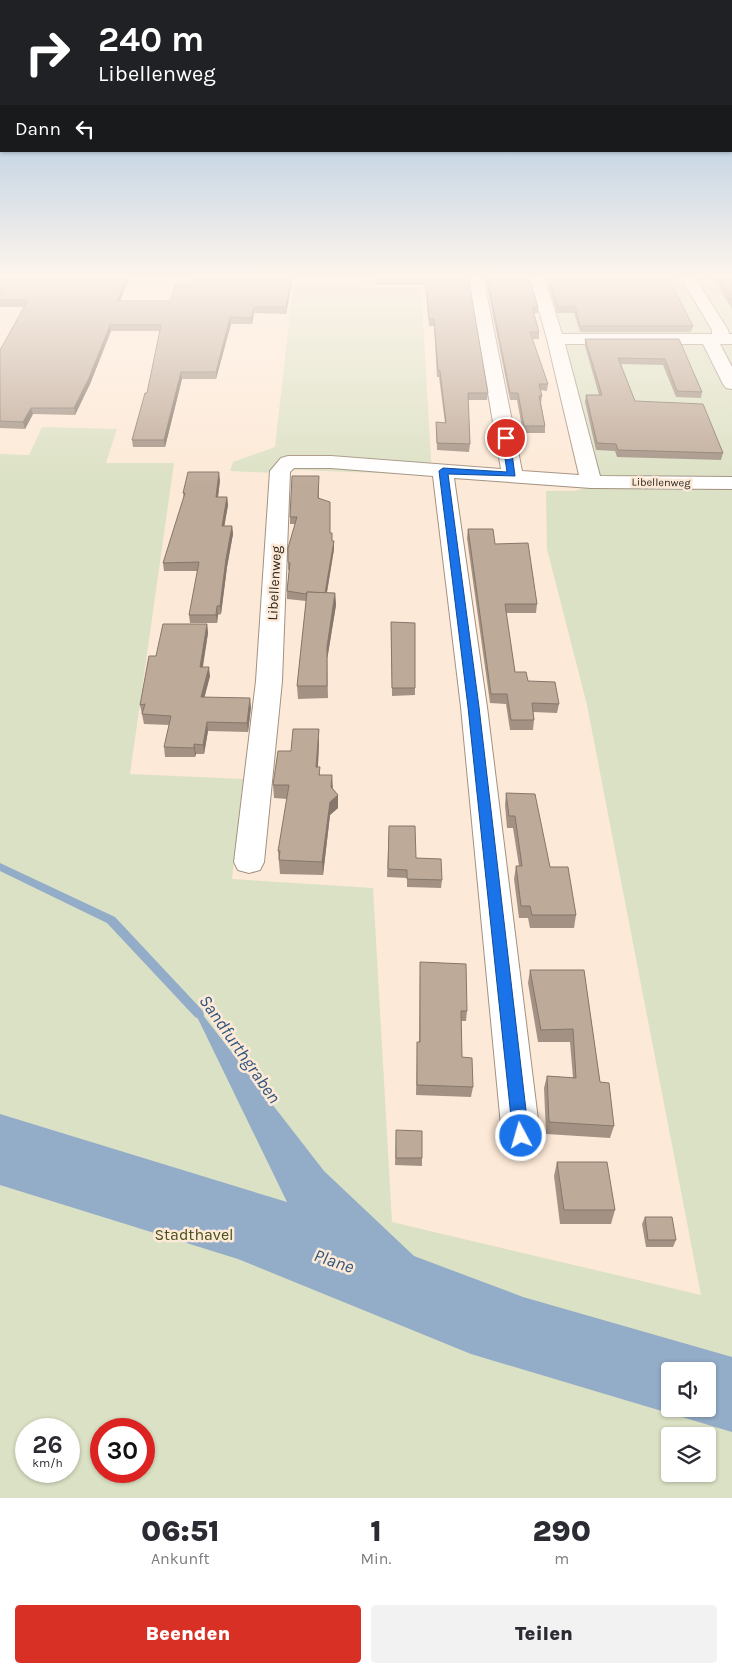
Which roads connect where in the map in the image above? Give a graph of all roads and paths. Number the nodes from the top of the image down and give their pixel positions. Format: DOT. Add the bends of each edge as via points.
graph roads {
  1 [pos="488,346"];
  2 [pos="556,346"];
  3 [pos="723,346"];
  4 [pos="732,384"];
  5 [pos="443,471"];
  6 [pos="512,474"];
  7 [pos="591,482"];
  8 [pos="732,483"];
  9 [pos="249,862"];
  10 [pos="521,1136"];
  1 -- 6 [label="street"];
  2 -- 7 [label="street"];
  3 -- 4 [label="street"];
  5 -- 6 [label="street, Libellenweg"];
  5 -- 9 [label="street, Libellenweg" via="322,462 288,462 280,471 269,681"];
  5 -- 10 [label="street" via="474,707"];
  6 -- 7 [label="street, Libellenweg"];
  7 -- 8 [label="street, Libellenweg"];
}
